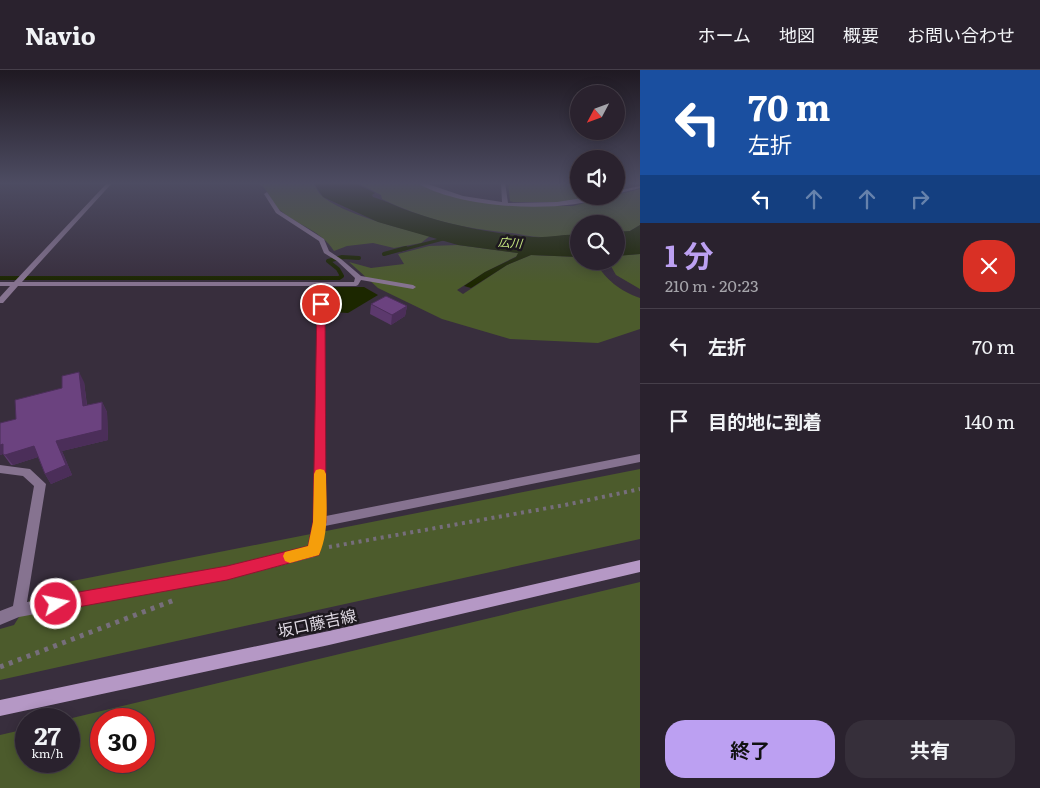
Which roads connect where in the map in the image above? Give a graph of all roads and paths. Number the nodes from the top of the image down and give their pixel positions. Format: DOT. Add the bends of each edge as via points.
graph roads {
  1 [pos="80,216"];
  2 [pos="284,216"];
  3 [pos="359,278"];
  4 [pos="17,283"];
  5 [pos="0,284"];
  6 [pos="321,284"];
  7 [pos="413,287"];
  8 [pos="0,301"];
  9 [pos="640,458"];
  10 [pos="0,469"];
  11 [pos="640,489"];
  12 [pos="320,522"];
  13 [pos="314,551"];
  14 [pos="640,566"];
  15 [pos="184,596"];
  16 [pos="19,610"];
  17 [pos="0,618"];
  18 [pos="0,667"];
  19 [pos="0,708"];
  1 -- 4 [label="street"];
  2 -- 3 [label="street" via="322,240 326,252"];
  3 -- 6 [label="street" via="356,284"];
  3 -- 7 [label="street"];
  4 -- 5 [label="street"];
  4 -- 6 [label="street"];
  4 -- 8 [label="street"];
  6 -- 12 [label="street"];
  9 -- 12 [label="street"];
  10 -- 16 [label="street" via="26,472 40,484"];
  11 -- 13 [label="path"];
  12 -- 13 [label="street"];
  13 -- 16 [label="street" via="227,573"];
  14 -- 19 [label="main road, 坂口藤吉線" via="329,638"];
  15 -- 18 [label="path"];
  16 -- 17 [label="street"];
}
